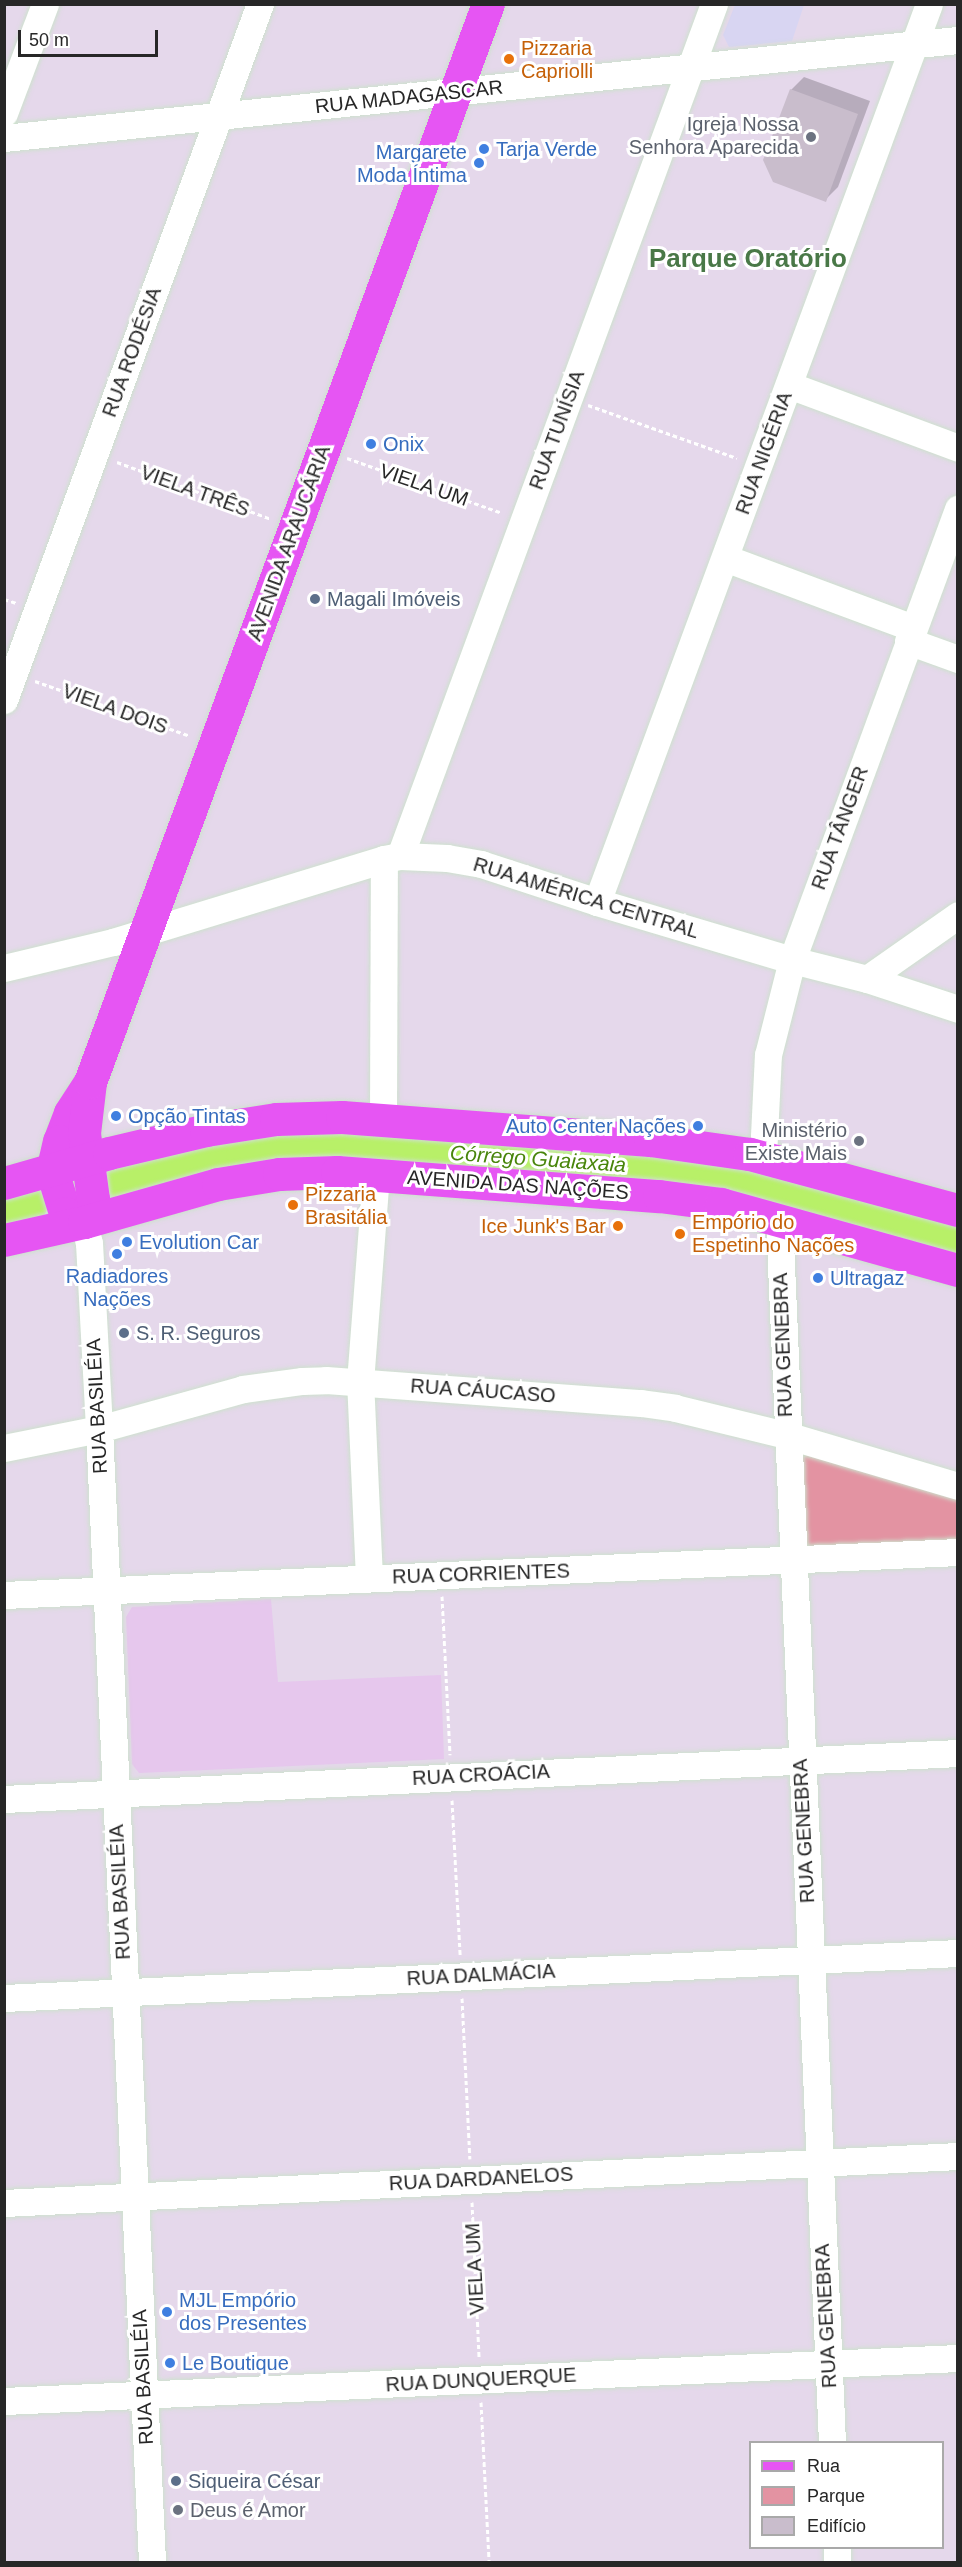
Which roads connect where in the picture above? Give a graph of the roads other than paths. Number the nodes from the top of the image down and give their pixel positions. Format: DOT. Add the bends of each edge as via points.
graph roads {
  1 [pos="45,4"];
  2 [pos="260,4"];
  3 [pos="488,4"];
  4 [pos="714,4"];
  5 [pos="929,4"];
  6 [pos="957,40"];
  7 [pos="914,44"];
  8 [pos="691,68"];
  9 [pos="456,92"];
  10 [pos="4,113"];
  11 [pos="218,116"];
  12 [pos="4,138"];
  13 [pos="789,385"];
  14 [pos="957,448"];
  15 [pos="957,508"];
  16 [pos="725,558"];
  17 [pos="911,634"];
  18 [pos="957,659"];
  19 [pos="4,700"];
  20 [pos="392,858"];
  21 [pos="597,902"];
  22 [pos="957,915"];
  23 [pos="146,930"];
  24 [pos="792,960"];
  25 [pos="4,968"];
  26 [pos="867,980"];
  27 [pos="957,1009"];
  28 [pos="384,1120"];
  29 [pos="763,1156"];
  30 [pos="376,1175"];
  31 [pos="4,1183"];
  32 [pos="74,1189"];
  33 [pos="957,1210"];
  34 [pos="779,1219"];
  35 [pos="4,1240"];
  36 [pos="957,1270"];
  37 [pos="360,1382"];
  38 [pos="99,1429"];
  39 [pos="786,1435"];
  40 [pos="4,1448"];
  41 [pos="957,1486"];
  42 [pos="957,1552"];
  43 [pos="792,1561"];
  44 [pos="369,1578"];
  45 [pos="106,1589"];
  46 [pos="4,1595"];
  47 [pos="957,1753"];
  48 [pos="801,1760"];
  49 [pos="115,1793"];
  50 [pos="4,1799"];
  51 [pos="957,1953"];
  52 [pos="810,1960"];
  53 [pos="125,1992"];
  54 [pos="4,1998"];
  55 [pos="957,2156"];
  56 [pos="819,2163"];
  57 [pos="134,2196"];
  58 [pos="4,2203"];
  59 [pos="957,2358"];
  60 [pos="828,2364"];
  61 [pos="144,2395"];
  62 [pos="4,2401"];
  63 [pos="832,2441"];
  64 [pos="152,2562"];
  1 -- 10 [label="street"];
  2 -- 11 [label="street, RUA RODÉSIA"];
  3 -- 9 [label="main road, AVENIDA ARAUCÁRIA"];
  4 -- 8 [label="street, RUA TUNÍSIA"];
  5 -- 7 [label="street, RUA NIGÉRIA"];
  6 -- 7 [label="street, RUA MADAGASCAR"];
  7 -- 8 [label="street, RUA MADAGASCAR"];
  7 -- 13 [label="street, RUA NIGÉRIA"];
  8 -- 9 [label="street, RUA MADAGASCAR"];
  8 -- 20 [label="street, RUA TUNÍSIA" via="524,520"];
  9 -- 11 [label="street, RUA MADAGASCAR"];
  9 -- 23 [label="main road, AVENIDA ARAUCÁRIA"];
  11 -- 12 [label="street, RUA MADAGASCAR"];
  11 -- 19 [label="street, RUA RODÉSIA"];
  13 -- 14 [label="street"];
  13 -- 16 [label="street, RUA NIGÉRIA"];
  15 -- 17 [label="street, RUA TÂNGER"];
  16 -- 17 [label="street"];
  16 -- 21 [label="street, RUA NIGÉRIA"];
  17 -- 18 [label="street"];
  17 -- 24 [label="street, RUA TÂNGER"];
  20 -- 21 [label="street, RUA AMÉRICA CENTRAL" via="447,858 481,864"];
  20 -- 23 [label="street, RUA AMÉRICA CENTRAL"];
  20 -- 28 [label="street"];
  21 -- 24 [label="street, RUA AMÉRICA CENTRAL"];
  22 -- 26 [label="street"];
  23 -- 25 [label="street, RUA AMÉRICA CENTRAL" via="113,942"];
  23 -- 32 [label="main road, AVENIDA ARAUCÁRIA" via="90,1082"];
  24 -- 26 [label="street, RUA AMÉRICA CENTRAL"];
  24 -- 29 [label="street, RUA TÂNGER" via="768,1055"];
  26 -- 27 [label="street, RUA AMÉRICA CENTRAL"];
  28 -- 29 [label="main road, AVENIDA DAS NAÇÕES" via="650,1140"];
  28 -- 32 [label="main road, AVENIDA DAS NAÇÕES" via="276,1119 206,1130"];
  29 -- 33 [label="main road, AVENIDA DAS NAÇÕES"];
  30 -- 32 [label="main road, AVENIDA DAS NAÇÕES" via="306,1172"];
  30 -- 34 [label="main road, AVENIDA DAS NAÇÕES" via="659,1196 721,1204"];
  30 -- 37 [label="street"];
  31 -- 32 [label="main road, AVENIDA DAS NAÇÕES"];
  32 -- 35 [label="main road, AVENIDA DAS NAÇÕES"];
  32 -- 38 [label="street, RUA BASILÉIA" via="89,1243"];
  34 -- 36 [label="main road, AVENIDA DAS NAÇÕES"];
  34 -- 39 [label="street, RUA GENEBRA"];
  37 -- 38 [label="street, RUA CÁUCASO" via="270,1384"];
  37 -- 39 [label="street, RUA CÁUCASO" via="641,1403"];
  37 -- 44 [label="street"];
  38 -- 40 [label="street, RUA CÁUCASO"];
  38 -- 45 [label="street, RUA BASILÉIA"];
  39 -- 41 [label="street, RUA CÁUCASO"];
  39 -- 43 [label="street, RUA GENEBRA"];
  42 -- 43 [label="street, RUA CORRIENTES"];
  43 -- 44 [label="street, RUA CORRIENTES"];
  43 -- 48 [label="street, RUA GENEBRA"];
  44 -- 45 [label="street, RUA CORRIENTES"];
  45 -- 46 [label="street, RUA CORRIENTES"];
  45 -- 49 [label="street, RUA BASILÉIA"];
  47 -- 48 [label="street, RUA CROÁCIA"];
  48 -- 49 [label="street, RUA CROÁCIA"];
  48 -- 52 [label="street, RUA GENEBRA"];
  49 -- 50 [label="street, RUA CROÁCIA"];
  49 -- 53 [label="street, RUA BASILÉIA"];
  51 -- 52 [label="street, RUA DALMÁCIA"];
  52 -- 53 [label="street, RUA DALMÁCIA"];
  52 -- 56 [label="street, RUA GENEBRA"];
  53 -- 54 [label="street, RUA DALMÁCIA"];
  53 -- 57 [label="street, RUA BASILÉIA"];
  55 -- 56 [label="street, RUA DARDANELOS"];
  56 -- 57 [label="street, RUA DARDANELOS"];
  56 -- 60 [label="street, RUA GENEBRA"];
  57 -- 58 [label="street, RUA DARDANELOS"];
  57 -- 61 [label="street, RUA BASILÉIA"];
  59 -- 60 [label="street, RUA DUNQUERQUE"];
  60 -- 61 [label="street, RUA DUNQUERQUE"];
  60 -- 63 [label="street, RUA GENEBRA"];
  61 -- 62 [label="street, RUA DUNQUERQUE"];
  61 -- 64 [label="street, RUA BASILÉIA"];
}
